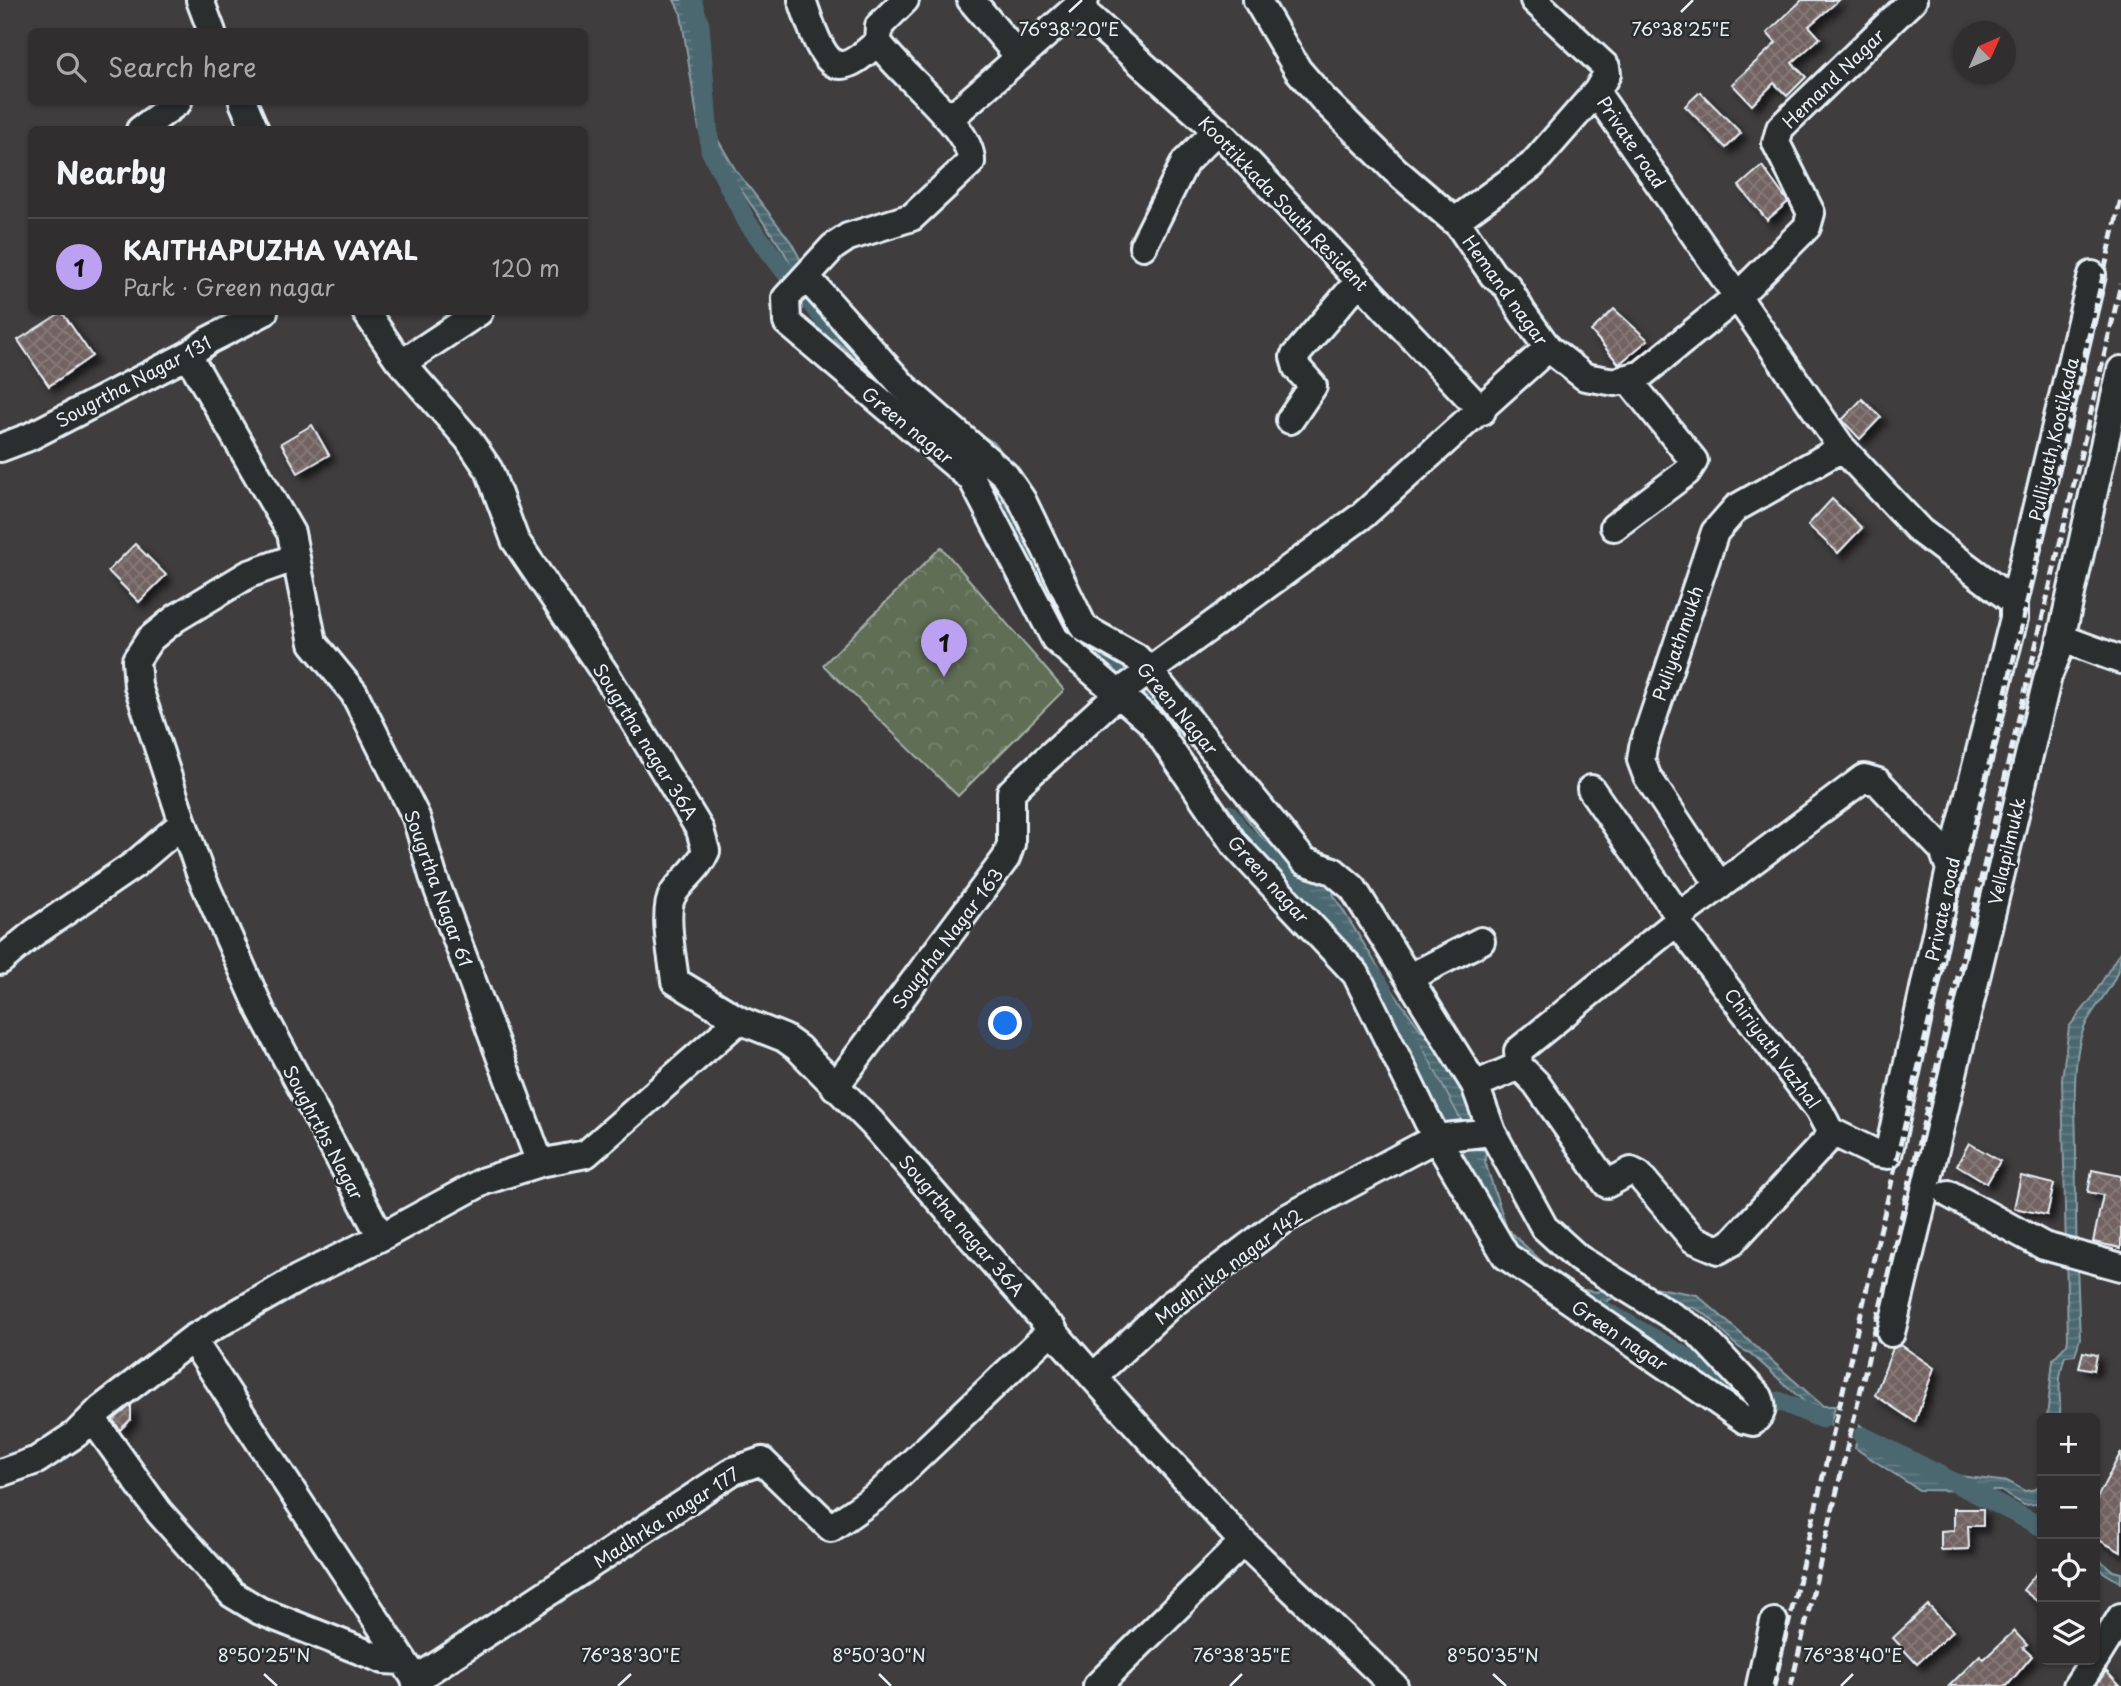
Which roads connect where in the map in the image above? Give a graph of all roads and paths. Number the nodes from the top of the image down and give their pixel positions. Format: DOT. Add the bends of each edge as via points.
graph roads {
  1 [pos="200,0"];
  2 [pos="802,0"];
  3 [pos="905,0"];
  4 [pos="971,0"];
  5 [pos="1257,0"];
  6 [pos="1534,0"];
  7 [pos="1913,0"];
  8 [pos="1081,3"];
  9 [pos="210,28"];
  10 [pos="878,42"];
  11 [pos="1019,57"];
  12 [pos="1597,91"];
  13 [pos="174,105"];
  14 [pos="249,105"];
  15 [pos="949,119"];
  16 [pos="145,126"];
  17 [pos="254,126"];
  18 [pos="1217,130"];
  19 [pos="1455,221"];
  20 [pos="1143,246"];
  21 [pos="2092,275"];
  22 [pos="806,277"];
  23 [pos="1359,281"];
  24 [pos="1738,296"];
  25 [pos="258,315"];
  26 [pos="368,315"];
  27 [pos="474,315"];
  28 [pos="1548,348"];
  29 [pos="188,355"];
  30 [pos="402,363"];
  31 [pos="2121,370"];
  32 [pos="1627,379"];
  33 [pos="1482,411"];
  34 [pos="1290,420"];
  35 [pos="1842,448"];
  36 [pos="0,449"];
  37 [pos="1614,527"];
  38 [pos="295,558"];
  39 [pos="2014,603"];
  40 [pos="2061,638"];
  41 [pos="2121,660"];
  42 [pos="1149,671"];
  43 [pos="1119,693"];
  44 [pos="1591,789"];
  45 [pos="183,822"];
  46 [pos="1950,869"];
  47 [pos="1720,886"];
  48 [pos="1678,919"];
  49 [pos="1481,941"];
  50 [pos="0,961"];
  51 [pos="1410,976"];
  52 [pos="739,1020"];
  53 [pos="1519,1066"];
  54 [pos="1475,1085"];
  55 [pos="835,1087"];
  56 [pos="1830,1131"];
  57 [pos="1492,1132"];
  58 [pos="1436,1138"];
  59 [pos="540,1163"];
  60 [pos="1949,1194"];
  61 [pos="381,1237"];
  62 [pos="2121,1267"];
  63 [pos="1053,1329"];
  64 [pos="1891,1333"];
  65 [pos="192,1339"];
  66 [pos="1093,1377"];
  67 [pos="92,1418"];
  68 [pos="0,1473"];
  69 [pos="1244,1542"];
  70 [pos="2121,1617"];
  71 [pos="1774,1622"];
  72 [pos="2100,1650"];
  73 [pos="2090,1665"];
  74 [pos="413,1676"];
  75 [pos="1097,1686"];
  76 [pos="1394,1686"];
  77 [pos="1760,1686"];
  78 [pos="2077,1686"];
  1 -- 9 [label="street"];
  2 -- 10 [label="street" via="830,62 852,62"];
  3 -- 10 [label="street" via="879,26"];
  4 -- 11 [label="street"];
  5 -- 19 [label="street, Hemand nagar" via="1292,62 1323,99"];
  6 -- 12 [label="street, Private road" via="1606,67"];
  7 -- 24 [label="street, Hemand Nagar" via="1780,128 1776,143 1811,213 1807,227"];
  8 -- 11 [label="street"];
  8 -- 18 [label="street, Koottikkada South Resident"];
  10 -- 15 [label="street, Green nagar"];
  11 -- 15 [label="street"];
  12 -- 19 [label="street, Private road" via="1532,165"];
  12 -- 24 [label="street, Private road"];
  13 -- 16 [label="street"];
  14 -- 17 [label="street"];
  15 -- 22 [label="street, Green nagar" via="972,151 963,172 912,217 848,237 833,247"];
  18 -- 20 [label="street" via="1185,162"];
  18 -- 23 [label="street, Koottikkada South Resident"];
  19 -- 28 [label="street, Hemand nagar" via="1493,275 1507,286"];
  21 -- 39 [label="street, Pulliyath,Kootikada"];
  22 -- 42 [label="street, Green Nagar" via="904,387 1004,475 1022,500 1084,628 1136,657"];
  22 -- 43 [label="street, Green nagar" via="786,298 787,322 972,479 1055,639"];
  23 -- 33 [label="street, Koottikkada South Resident"];
  23 -- 34 [label="street" via="1294,357 1297,368 1313,386"];
  24 -- 32 [label="street" via="1642,374"];
  24 -- 35 [label="street, Private road"];
  25 -- 29 [label="street, Sougrtha Nagar 131"];
  26 -- 30 [label="street, Sougrtha nagar 36A"];
  27 -- 30 [label="street"];
  28 -- 32 [label="street, Hemand nagar" via="1585,377 1615,383"];
  28 -- 33 [label="street, Sougrha Nagar 163"];
  29 -- 36 [label="street, Sougrtha Nagar 131"];
  29 -- 38 [label="street, Sougrtha Nagar 61" via="291,533"];
  30 -- 52 [label="street, Sougrtha nagar 36A" via="489,470 515,540 608,678 700,830 706,851 699,867 672,895 668,910 675,981"];
  31 -- 40 [label="street, Vellapilmukk"];
  32 -- 37 [label="street" via="1694,461 1687,472"];
  33 -- 42 [label="street, Sougrha Nagar 163" via="1363,515"];
  35 -- 39 [label="street, Private road" via="1920,531"];
  35 -- 47 [label="street, Puliyathmukh" via="1736,508 1715,532 1643,747 1641,760 1647,776"];
  38 -- 45 [label="street, Soughrths Nagar" via="248,574 176,618 150,639 136,660 138,686"];
  38 -- 59 [label="street, Sougrtha Nagar 61" via="313,643 354,694 416,817 433,876"];
  39 -- 46 [label="street, Private road" via="2014,618"];
  40 -- 41 [label="street"];
  40 -- 64 [label="street, Vellapilmukk" via="2006,846"];
  42 -- 43 [label="street, Sougrha Nagar 163"];
  42 -- 51 [label="street, Green Nagar" via="1304,861 1333,871 1353,888"];
  43 -- 55 [label="street, Sougrha Nagar 163" via="1011,792 1011,844 1006,858"];
  43 -- 58 [label="street, Green nagar" via="1152,723 1235,845 1356,974"];
  44 -- 48 [label="street"];
  45 -- 50 [label="street" via="135,864"];
  45 -- 61 [label="street, Soughrths Nagar" via="205,886 261,1011"];
  46 -- 47 [label="street" via="1943,850 1878,782 1864,778"];
  46 -- 56 [label="street, Private road" via="1888,1155"];
  47 -- 48 [label="street"];
  48 -- 53 [label="street" via="1518,1051"];
  48 -- 56 [label="street, Chiriyath Vazhal"];
  49 -- 51 [label="street"];
  51 -- 54 [label="street, Green Nagar"];
  52 -- 55 [label="street, Sougrtha nagar 36A" via="784,1038"];
  52 -- 59 [label="street" via="586,1154"];
  53 -- 54 [label="street"];
  53 -- 56 [label="street" via="1607,1184 1631,1171 1639,1175 1693,1239 1719,1250 1731,1243 1825,1142"];
  54 -- 57 [label="street, Green Nagar"];
  55 -- 63 [label="street, Sougrtha nagar 36A"];
  57 -- 58 [label="street, Madhrika nagar 142"];
  57 -- 58 [label="street, Green nagar" via="1544,1227 1578,1258 1698,1332 1759,1397 1761,1415 1753,1422 1745,1420 1506,1256"];
  58 -- 66 [label="street, Madhrika nagar 142" via="1284,1219 1169,1306"];
  59 -- 61 [label="street" via="484,1181"];
  60 -- 62 [label="street" via="2044,1246"];
  61 -- 65 [label="street"];
  63 -- 66 [label="street, Sougrtha nagar 36A"];
  63 -- 74 [label="street, Madhrka nagar 177" via="877,1495 831,1528 762,1461 733,1471"];
  65 -- 67 [label="street"];
  65 -- 74 [label="street"];
  66 -- 69 [label="street, Sougrtha nagar 36A"];
  67 -- 68 [label="street" via="37,1460"];
  67 -- 74 [label="street" via="159,1512 232,1594 260,1611"];
  69 -- 75 [label="street"];
  69 -- 76 [label="street, Sougrtha nagar 36A"];
  70 -- 72 [label="street"];
  71 -- 77 [label="street"];
  73 -- 78 [label="street"];
}
